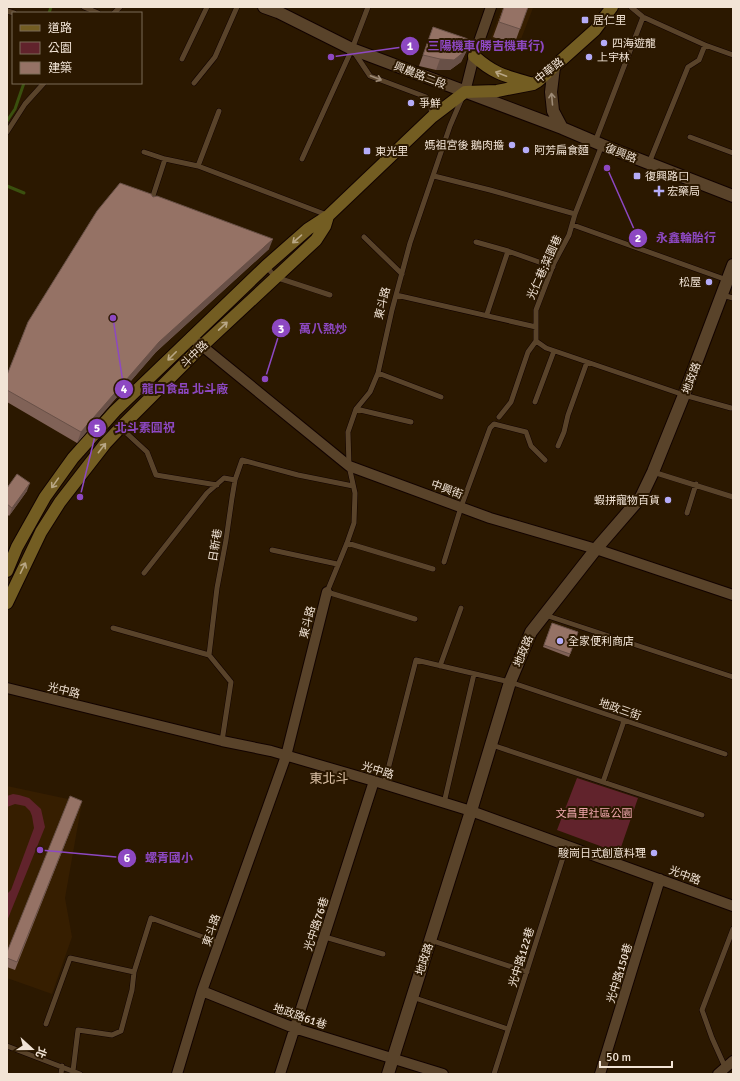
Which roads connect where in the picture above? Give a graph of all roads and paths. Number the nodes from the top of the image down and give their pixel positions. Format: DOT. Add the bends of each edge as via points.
graph roads {
  1 [pos="84,7"];
  2 [pos="207,7"];
  3 [pos="237,7"];
  4 [pos="264,7"];
  5 [pos="368,7"];
  6 [pos="491,7"];
  7 [pos="612,7"];
  8 [pos="631,7"];
  9 [pos="279,10"];
  10 [pos="96,12"];
  11 [pos="643,17"];
  12 [pos="705,46"];
  13 [pos="352,49"];
  14 [pos="733,55"];
  15 [pos="474,56"];
  16 [pos="182,59"];
  17 [pos="554,67"];
  18 [pos="43,84"];
  19 [pos="194,84"];
  20 [pos="533,84"];
  21 [pos="465,92"];
  22 [pos="219,110"];
  23 [pos="432,117"];
  24 [pos="562,128"];
  25 [pos="7,132"];
  26 [pos="690,137"];
  27 [pos="598,144"];
  28 [pos="144,152"];
  29 [pos="733,153"];
  30 [pos="165,159"];
  31 [pos="302,159"];
  32 [pos="649,164"];
  33 [pos="198,166"];
  34 [pos="434,176"];
  35 [pos="733,196"];
  36 [pos="151,204"];
  37 [pos="575,214"];
  38 [pos="328,216"];
  39 [pos="573,225"];
  40 [pos="364,237"];
  41 [pos="476,242"];
  42 [pos="508,251"];
  43 [pos="733,265"];
  44 [pos="266,266"];
  45 [pos="553,266"];
  46 [pos="402,274"];
  47 [pos="275,277"];
  48 [pos="727,280"];
  49 [pos="330,295"];
  50 [pos="396,295"];
  51 [pos="727,296"];
  52 [pos="487,314"];
  53 [pos="536,327"];
  54 [pos="191,337"];
  55 [pos="536,340"];
  56 [pos="201,347"];
  57 [pos="554,351"];
  58 [pos="587,362"];
  59 [pos="378,373"];
  60 [pos="684,395"];
  61 [pos="441,396"];
  62 [pos="535,402"];
  63 [pos="731,408"];
  64 [pos="356,409"];
  65 [pos="499,417"];
  66 [pos="411,422"];
  67 [pos="120,428"];
  68 [pos="558,446"];
  69 [pos="545,460"];
  70 [pos="349,466"];
  71 [pos="653,472"];
  72 [pos="235,480"];
  73 [pos="696,484"];
  74 [pos="216,485"];
  75 [pos="353,486"];
  76 [pos="733,497"];
  77 [pos="461,507"];
  78 [pos="687,513"];
  79 [pos="347,543"];
  80 [pos="596,549"];
  81 [pos="272,550"];
  82 [pos="444,562"];
  83 [pos="338,564"];
  84 [pos="433,569"];
  85 [pos="7,571"];
  86 [pos="144,573"];
  87 [pos="10,585"];
  88 [pos="327,592"];
  89 [pos="733,594"];
  90 [pos="7,603"];
  91 [pos="461,608"];
  92 [pos="544,614"];
  93 [pos="415,619"];
  94 [pos="113,628"];
  95 [pos="209,655"];
  96 [pos="440,666"];
  97 [pos="474,674"];
  98 [pos="733,677"];
  99 [pos="510,682"];
  100 [pos="7,688"];
  101 [pos="624,721"];
  102 [pos="222,741"];
  103 [pos="491,744"];
  104 [pos="725,754"];
  105 [pos="286,756"];
  106 [pos="374,782"];
  107 [pos="603,782"];
  108 [pos="384,785"];
  109 [pos="444,803"];
  110 [pos="471,811"];
  111 [pos="702,815"];
  112 [pos="567,845"];
  113 [pos="660,879"];
  114 [pos="733,906"];
  115 [pos="733,929"];
  116 [pos="325,937"];
  117 [pos="430,940"];
  118 [pos="219,943"];
  119 [pos="383,954"];
  120 [pos="134,972"];
  121 [pos="527,972"];
  122 [pos="202,991"];
  123 [pos="412,997"];
  124 [pos="46,1024"];
  125 [pos="294,1028"];
  126 [pos="508,1029"];
  127 [pos="7,1046"];
  128 [pos="392,1058"];
  129 [pos="62,1066"];
  130 [pos="726,1067"];
  131 [pos="74,1071"];
  132 [pos="61,1074"];
  133 [pos="80,1074"];
  134 [pos="177,1074"];
  135 [pos="280,1074"];
  136 [pos="388,1074"];
  137 [pos="443,1074"];
  138 [pos="494,1074"];
  139 [pos="600,1074"];
  1 -- 10 [label="lane"];
  2 -- 16 [label="lane"];
  3 -- 19 [label="lane" via="215,57"];
  4 -- 9 [label="street, 興農路二段"];
  5 -- 13 [label="lane"];
  6 -- 15 [label="street"];
  7 -- 17 [label="main road, 中華路" via="595,30"];
  8 -- 11 [label="lane"];
  9 -- 13 [label="street, 興農路二段"];
  11 -- 12 [label="lane"];
  11 -- 27 [label="lane, 光仁巷;菜園巷"];
  12 -- 14 [label="lane"];
  12 -- 32 [label="lane" via="699,60 688,67"];
  13 -- 21 [label="street, 興農路二段"];
  13 -- 23 [label="lane, 興農路二段, one-way" via="370,76 426,97 430,102"];
  13 -- 31 [label="lane"];
  20 -- 15 [label="main road, one-way" via="500,74 486,67"];
  15 -- 21 [label="street"];
  17 -- 20 [label="main road, 中華路"];
  24 -- 17 [label="street, one-way" via="553,111 551,92"];
  18 -- 25 [label="lane" via="25,104"];
  20 -- 21 [label="main road, 中華路" via="497,91"];
  21 -- 23 [label="main road, 斗中路"];
  21 -- 24 [label="street, 復興路"];
  21 -- 34 [label="lane, 東斗路" via="450,126"];
  22 -- 33 [label="lane"];
  23 -- 38 [label="main road, 斗中路"];
  24 -- 27 [label="street, 復興路"];
  26 -- 29 [label="lane"];
  27 -- 32 [label="street, 復興路"];
  27 -- 37 [label="lane, 光仁巷;菜園巷"];
  28 -- 30 [label="lane"];
  30 -- 33 [label="lane"];
  30 -- 36 [label="lane"];
  32 -- 35 [label="street, 復興路"];
  33 -- 38 [label="lane"];
  34 -- 37 [label="lane"];
  34 -- 46 [label="lane, 東斗路" via="410,243"];
  37 -- 39 [label="lane, 光仁巷;菜園巷"];
  38 -- 44 [label="main road, 斗中路, one-way" via="308,229"];
  38 -- 47 [label="main road, 斗中路" via="316,240"];
  39 -- 45 [label="lane, 光仁巷;菜園巷"];
  39 -- 48 [label="lane"];
  40 -- 46 [label="lane"];
  41 -- 42 [label="lane"];
  42 -- 45 [label="lane"];
  42 -- 52 [label="lane"];
  43 -- 48 [label="street, 地政路"];
  44 -- 47 [label="lane"];
  44 -- 54 [label="main road, 斗中路"];
  45 -- 53 [label="lane, 光仁巷;菜園巷" via="536,310"];
  46 -- 50 [label="lane, 東斗路"];
  47 -- 49 [label="lane"];
  56 -- 47 [label="main road, 斗中路, one-way"];
  48 -- 51 [label="street, 地政路"];
  50 -- 52 [label="lane"];
  50 -- 59 [label="lane, 東斗路"];
  51 -- 60 [label="street, 地政路"];
  52 -- 53 [label="lane"];
  53 -- 55 [label="lane, 光仁巷;菜園巷"];
  54 -- 56 [label="street, 中興街"];
  54 -- 85 [label="main road, 斗中路, one-way" via="115,411 73,458 45,497"];
  55 -- 57 [label="lane"];
  55 -- 65 [label="lane" via="528,352 511,402"];
  56 -- 67 [label="main road, 斗中路"];
  56 -- 70 [label="street, 中興街"];
  57 -- 58 [label="lane"];
  57 -- 62 [label="lane"];
  58 -- 60 [label="lane"];
  58 -- 68 [label="lane"];
  59 -- 61 [label="lane"];
  59 -- 64 [label="lane, 東斗路" via="370,392"];
  60 -- 63 [label="lane"];
  60 -- 71 [label="street, 地政路"];
  64 -- 66 [label="lane"];
  64 -- 70 [label="lane, 東斗路" via="348,432"];
  67 -- 74 [label="lane" via="147,452 156,475"];
  87 -- 67 [label="main road, 斗中路, one-way" via="60,502"];
  69 -- 77 [label="lane" via="531,446 526,432 494,424 490,428"];
  70 -- 75 [label="lane, 東斗路"];
  70 -- 77 [label="street, 中興街"];
  71 -- 73 [label="lane"];
  71 -- 80 [label="street, 地政路" via="642,497"];
  72 -- 74 [label="lane" via="224,478"];
  72 -- 75 [label="lane, 日新巷" via="242,460"];
  72 -- 95 [label="lane, 日新巷"];
  73 -- 76 [label="lane"];
  73 -- 78 [label="lane"];
  74 -- 86 [label="lane"];
  75 -- 79 [label="lane, 東斗路" via="354,523"];
  77 -- 80 [label="street, 中興街"];
  77 -- 82 [label="lane"];
  79 -- 83 [label="lane, 東斗路"];
  79 -- 84 [label="lane"];
  80 -- 89 [label="street, 中興街"];
  80 -- 92 [label="street, 地政路"];
  81 -- 83 [label="lane"];
  83 -- 88 [label="lane, 東斗路"];
  87 -- 90 [label="main road, 斗中路"];
  88 -- 93 [label="lane"];
  88 -- 105 [label="street, 東斗路"];
  91 -- 96 [label="lane"];
  92 -- 98 [label="lane"];
  92 -- 99 [label="street, 地政路" via="531,632"];
  94 -- 95 [label="lane"];
  95 -- 102 [label="lane" via="230,682"];
  96 -- 97 [label="lane, 地政三街"];
  96 -- 108 [label="lane, 地政三街" via="416,660"];
  97 -- 99 [label="lane, 地政三街"];
  97 -- 109 [label="lane"];
  99 -- 101 [label="lane, 地政三街"];
  99 -- 103 [label="street, 地政路"];
  100 -- 102 [label="street, 光中路"];
  101 -- 104 [label="lane, 地政三街"];
  101 -- 107 [label="lane"];
  102 -- 105 [label="street, 光中路"];
  103 -- 107 [label="lane"];
  103 -- 110 [label="street, 地政路"];
  105 -- 106 [label="street, 光中路"];
  105 -- 118 [label="street, 東斗路"];
  106 -- 108 [label="street, 光中路"];
  106 -- 116 [label="street, 光中路76巷"];
  107 -- 111 [label="lane"];
  108 -- 109 [label="street, 光中路"];
  109 -- 110 [label="street, 光中路"];
  110 -- 112 [label="street, 光中路"];
  110 -- 117 [label="street, 地政路"];
  112 -- 113 [label="street, 光中路"];
  112 -- 121 [label="lane, 光中路122巷"];
  113 -- 114 [label="street, 光中路"];
  113 -- 139 [label="street, 光中路150巷"];
  115 -- 130 [label="lane" via="702,1010"];
  116 -- 119 [label="lane"];
  116 -- 125 [label="street, 光中路76巷"];
  117 -- 121 [label="lane"];
  117 -- 123 [label="street, 地政路"];
  118 -- 120 [label="lane" via="151,918"];
  118 -- 122 [label="street, 東斗路"];
  120 -- 124 [label="lane" via="70,958"];
  120 -- 131 [label="lane" via="121,1031 112,1035 78,1030"];
  121 -- 126 [label="lane, 光中路122巷"];
  122 -- 125 [label="street, 地政路61巷"];
  122 -- 134 [label="street, 東斗路"];
  123 -- 126 [label="lane"];
  123 -- 128 [label="street, 地政路"];
  125 -- 128 [label="street, 地政路61巷"];
  125 -- 135 [label="street, 光中路76巷"];
  126 -- 138 [label="lane, 光中路122巷"];
  127 -- 129 [label="lane"];
  128 -- 136 [label="street, 地政路"];
  128 -- 137 [label="street, 地政路61巷"];
  129 -- 131 [label="lane"];
  129 -- 132 [label="lane"];
  131 -- 133 [label="lane"];
}
